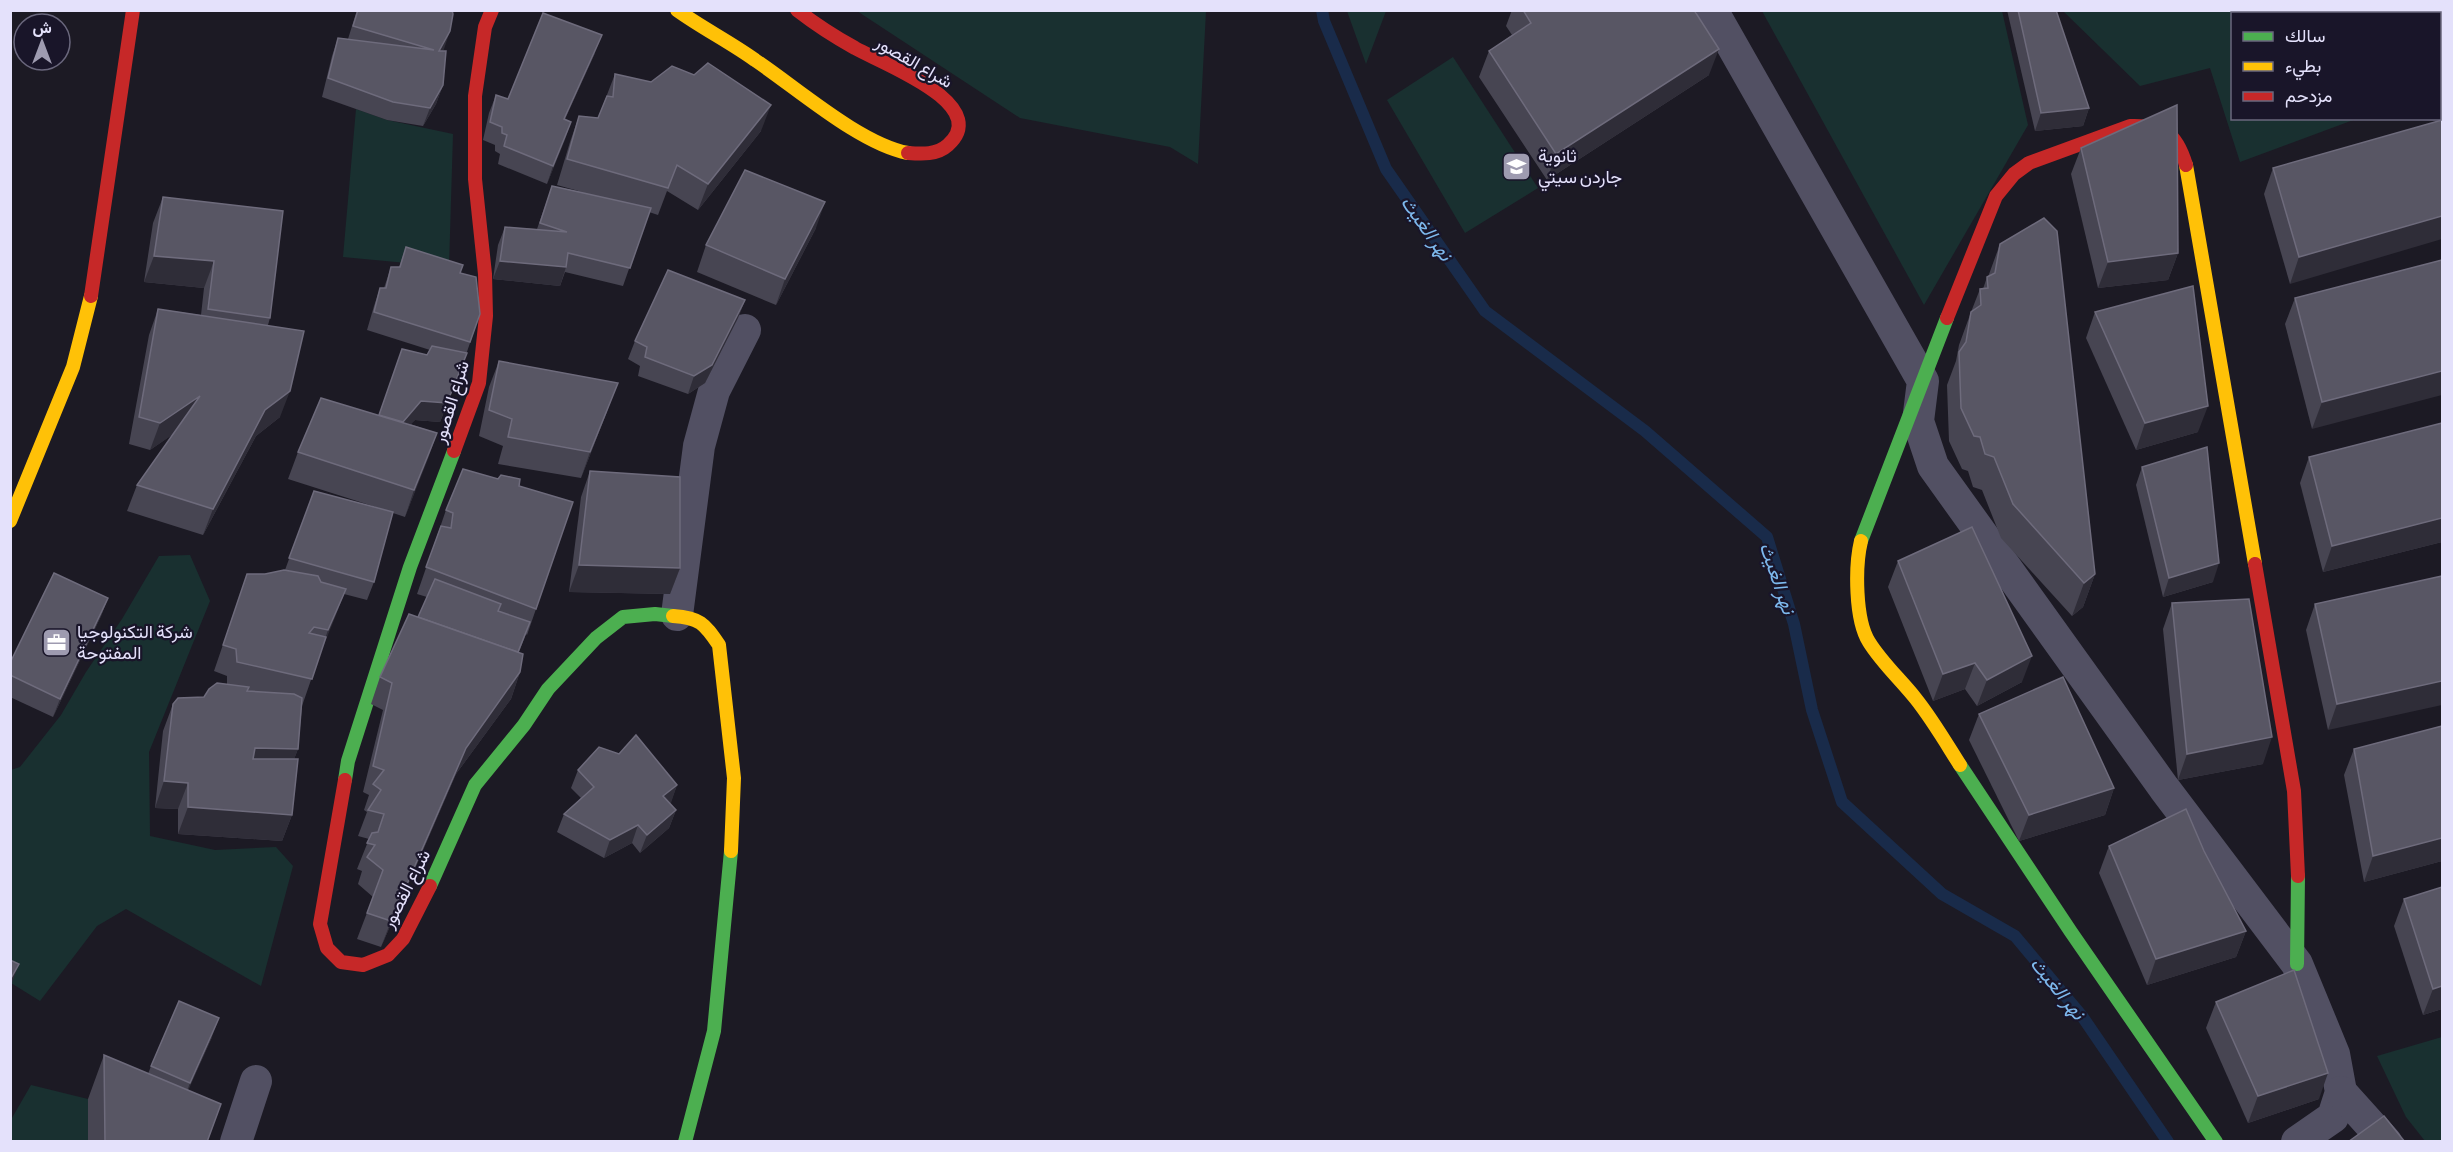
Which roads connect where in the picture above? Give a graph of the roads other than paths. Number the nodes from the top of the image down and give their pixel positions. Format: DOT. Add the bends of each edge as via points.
graph roads {
  1 [pos="133,10"];
  2 [pos="492,10"];
  3 [pos="677,10"];
  4 [pos="797,10"];
  5 [pos="1712,10"];
  6 [pos="745,330"];
  7 [pos="1923,381"];
  8 [pos="10,521"];
  9 [pos="677,615"];
  10 [pos="2297,964"];
  11 [pos="256,1081"];
  12 [pos="2341,1092"];
  13 [pos="236,1142"];
  14 [pos="685,1142"];
  15 [pos="2216,1142"];
  16 [pos="2297,1142"];
  17 [pos="2386,1142"];
  1 -- 8 [label="street" via="93,288 73,367"];
  2 -- 9 [label="street, شراع القصور" via="485,27 475,96 475,179 486,316 479,383 410,567 348,761 320,924 333,956 340,962 363,965 388,955 403,939 475,785 548,689 596,638 623,617"];
  3 -- 4 [label="street, شراع القصور" via="886,146 922,154 946,148 958,127 951,105"];
  5 -- 7 [label="street"];
  6 -- 9 [label="street" via="714,391 699,446"];
  7 -- 10 [label="street" via="1918,421 1933,466 2164,789"];
  7 -- 10 [label="street" via="1988,213 2003,185 2014,174 2046,156 2130,126 2154,127 2175,139 2181,146 2190,180 2294,791 2298,847"];
  7 -- 15 [label="street" via="1860,544 1858,601 1867,639 1917,700"];
  9 -- 14 [label="street, شراع القصور" via="695,618 719,645 734,778 714,1031"];
  10 -- 12 [label="street" via="2334,1054"];
  11 -- 13 [label="street"];
  12 -- 16 [label="street" via="2333,1117"];
  12 -- 17 [label="street"];
}
